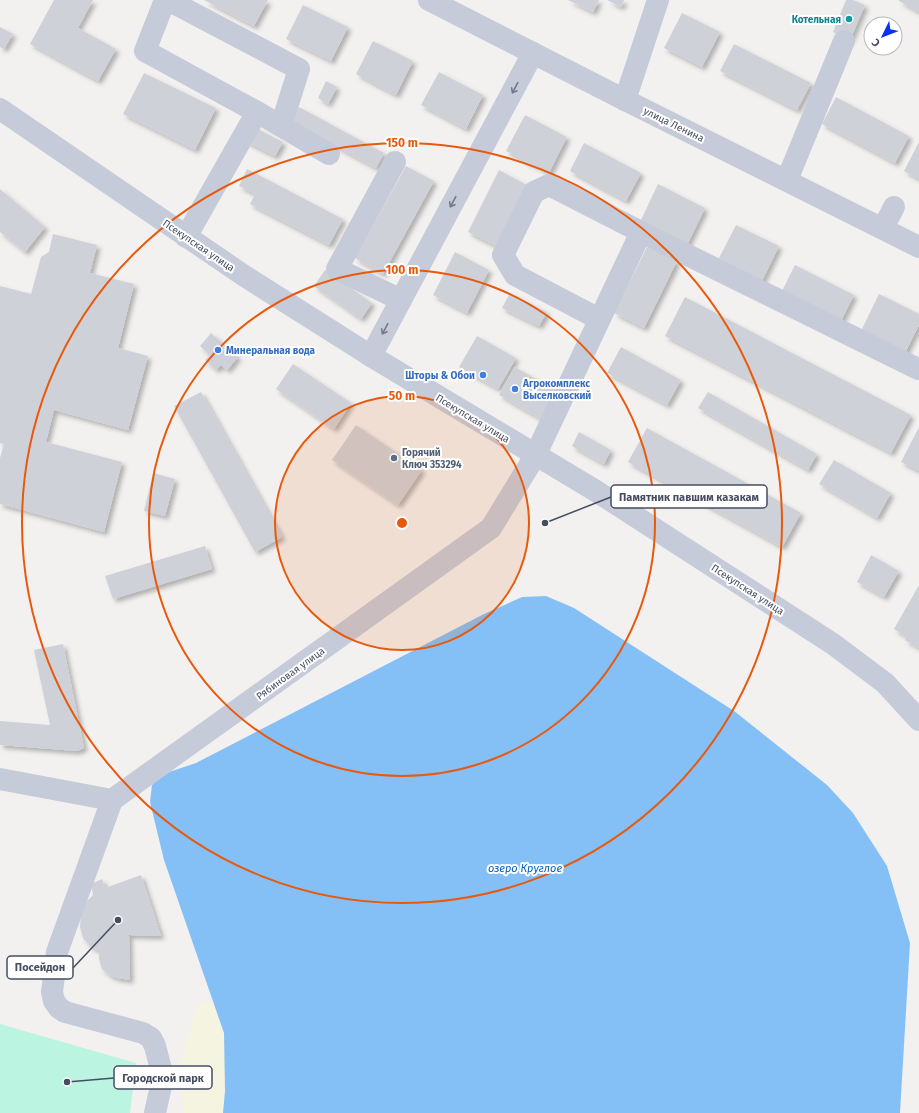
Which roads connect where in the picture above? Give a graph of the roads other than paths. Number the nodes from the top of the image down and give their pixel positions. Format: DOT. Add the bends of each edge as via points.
graph roads {
  1 [pos="166,0"];
  2 [pos="429,0"];
  3 [pos="658,0"];
  4 [pos="844,42"];
  5 [pos="533,53"];
  6 [pos="625,100"];
  7 [pos="0,109"];
  8 [pos="257,112"];
  9 [pos="281,126"];
  10 [pos="329,154"];
  11 [pos="395,162"];
  12 [pos="787,180"];
  13 [pos="894,207"];
  14 [pos="883,228"];
  15 [pos="641,232"];
  16 [pos="186,237"];
  17 [pos="919,247"];
  18 [pos="401,300"];
  19 [pos="599,318"];
  20 [pos="371,356"];
  21 [pos="918,369"];
  22 [pos="536,456"];
  23 [pos="919,720"];
  24 [pos="0,779"];
  25 [pos="112,800"];
  26 [pos="155,1113"];
  1 -- 8 [label="street" via="145,51"];
  1 -- 9 [label="street" via="299,69"];
  2 -- 5 [label="street, улица Ленина"];
  3 -- 6 [label="street"];
  4 -- 12 [label="street"];
  5 -- 6 [label="street, улица Ленина"];
  5 -- 18 [label="street, one-way"];
  6 -- 12 [label="street, улица Ленина"];
  7 -- 16 [label="street, Псекупская улица"];
  8 -- 9 [label="street"];
  8 -- 16 [label="street"];
  9 -- 10 [label="street"];
  11 -- 18 [label="street" via="337,269"];
  12 -- 14 [label="street, улица Ленина"];
  13 -- 14 [label="street"];
  14 -- 17 [label="street, улица Ленина"];
  15 -- 19 [label="street, Рябиновая улица"];
  15 -- 19 [label="street" via="549,185 534,192 503,255 515,275"];
  15 -- 21 [label="street"];
  16 -- 20 [label="street, Псекупская улица"];
  18 -- 20 [label="street, one-way"];
  19 -- 22 [label="street, Рябиновая улица"];
  20 -- 22 [label="street, Псекупская улица"];
  22 -- 23 [label="street, Псекупская улица" via="596,491 833,644 885,683"];
  22 -- 25 [label="street, Рябиновая улица" via="491,528"];
  24 -- 25 [label="street"];
  25 -- 26 [label="street" via="57,952 52,992 58,1008 65,1012 143,1033 151,1038 163,1076"];
}
